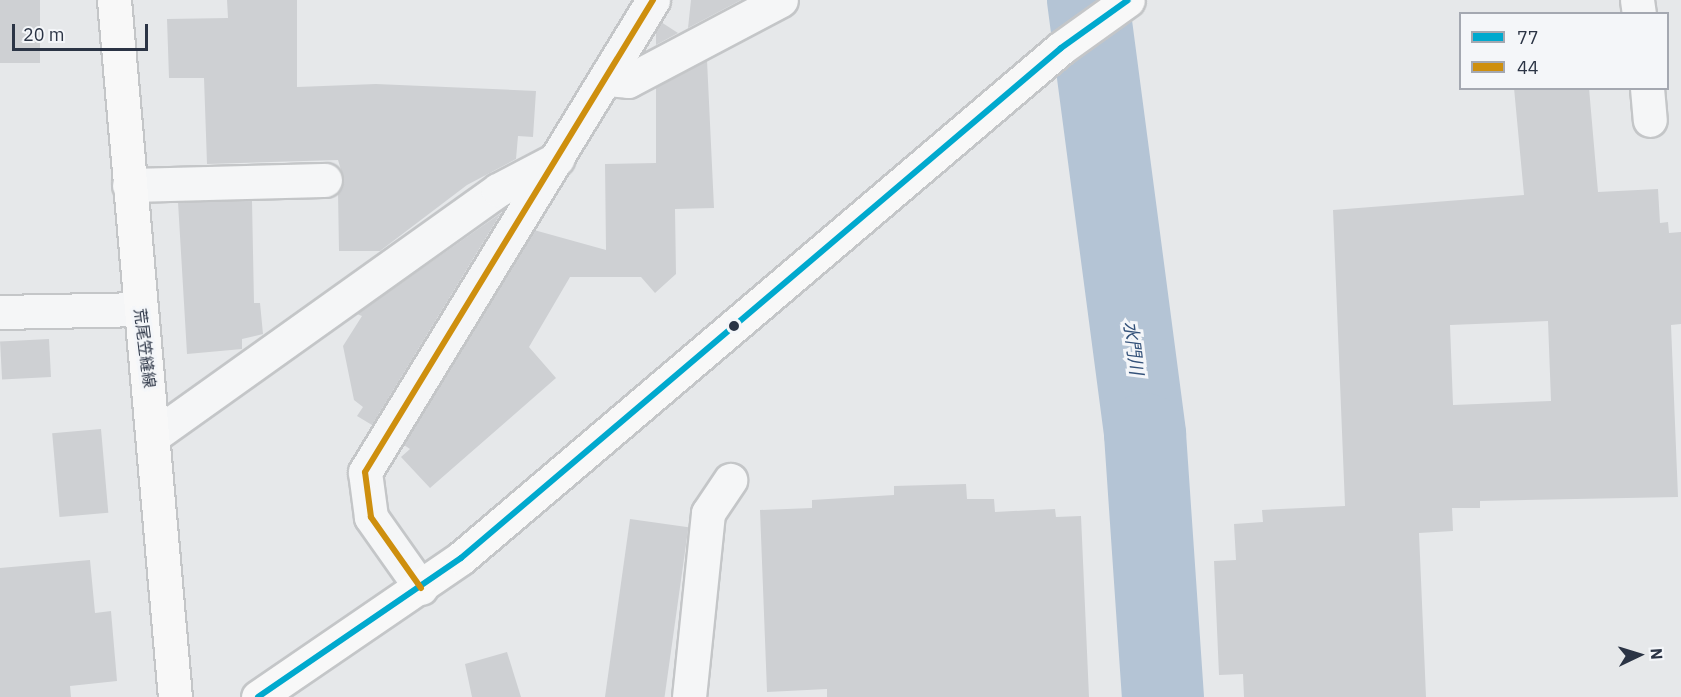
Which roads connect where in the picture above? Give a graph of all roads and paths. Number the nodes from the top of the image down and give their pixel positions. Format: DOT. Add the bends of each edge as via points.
graph roads {
  1 [pos="114,0"];
  2 [pos="653,0"];
  3 [pos="782,0"];
  4 [pos="1128,0"];
  5 [pos="606,79"];
  6 [pos="558,158"];
  7 [pos="325,180"];
  8 [pos="129,185"];
  9 [pos="139,309"];
  10 [pos="0,312"];
  11 [pos="156,434"];
  12 [pos="730,480"];
  13 [pos="421,588"];
  14 [pos="175,697"];
  15 [pos="258,697"];
  16 [pos="688,697"];
  1 -- 8 [label="main road, 荒尾笠縫線"];
  2 -- 5 [label="street"];
  3 -- 5 [label="street" via="628,81"];
  4 -- 13 [label="main road" via="1061,48"];
  5 -- 6 [label="street"];
  6 -- 11 [label="street" via="498,190"];
  6 -- 13 [label="street" via="366,472 371,517"];
  7 -- 8 [label="street"];
  8 -- 9 [label="main road, 荒尾笠縫線"];
  9 -- 10 [label="street"];
  9 -- 11 [label="main road, 荒尾笠縫線"];
  11 -- 14 [label="main road, 荒尾笠縫線"];
  12 -- 16 [label="street" via="708,513"];
  13 -- 15 [label="main road"];
}
